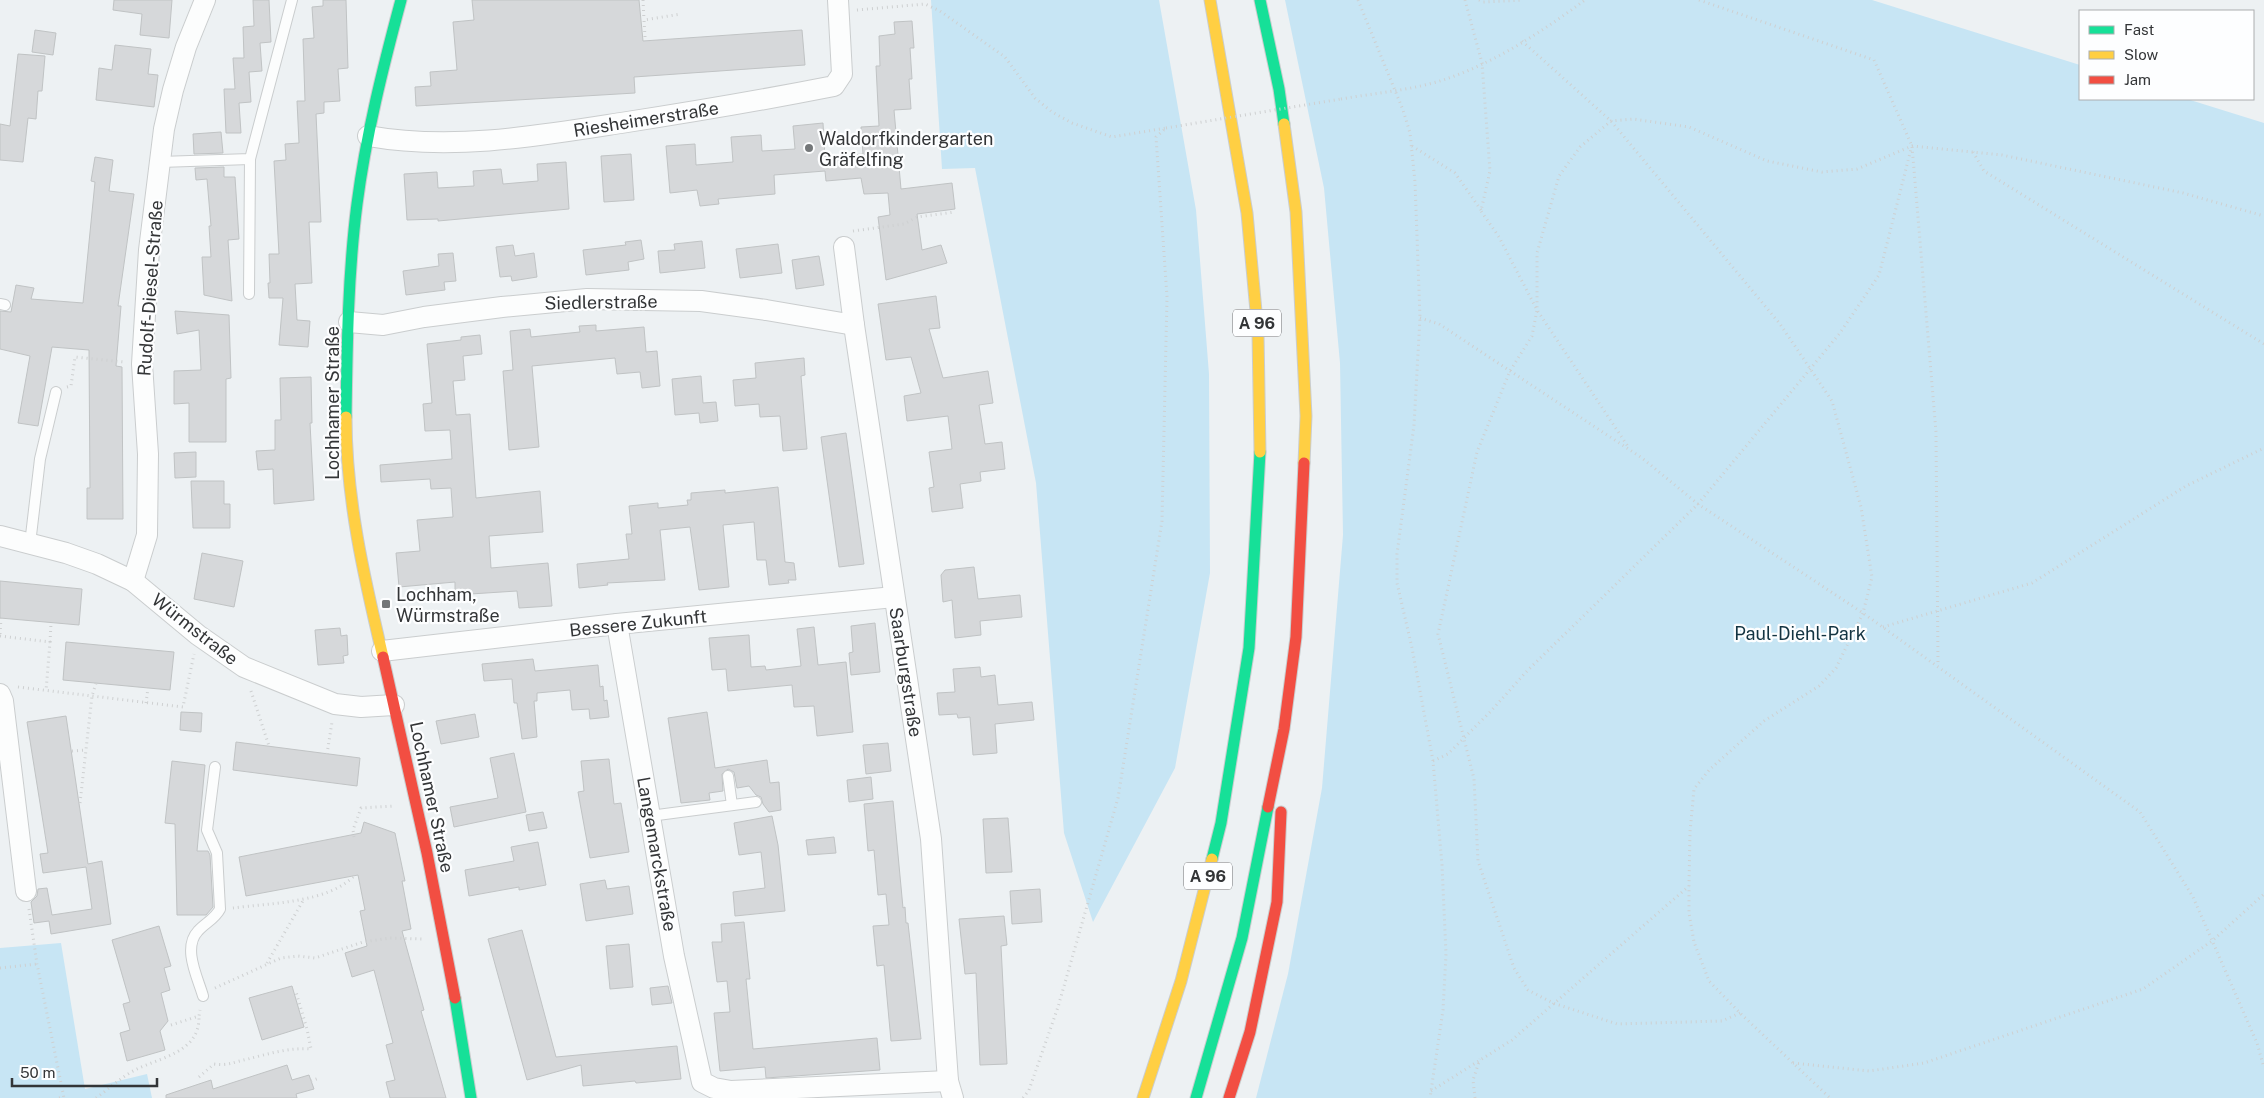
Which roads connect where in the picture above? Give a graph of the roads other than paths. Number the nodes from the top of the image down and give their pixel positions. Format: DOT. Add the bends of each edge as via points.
graph roads {
  1 [pos="206,0"];
  2 [pos="292,0"];
  3 [pos="401,0"];
  4 [pos="1210,0"];
  5 [pos="1260,0"];
  6 [pos="838,6"];
  7 [pos="368,136"];
  8 [pos="250,159"];
  9 [pos="160,162"];
  10 [pos="844,247"];
  11 [pos="249,294"];
  12 [pos="349,322"];
  13 [pos="854,325"];
  14 [pos="56,392"];
  15 [pos="0,536"];
  16 [pos="30,544"];
  17 [pos="132,581"];
  18 [pos="894,597"];
  19 [pos="618,624"];
  20 [pos="382,652"];
  21 [pos="5,690"];
  22 [pos="394,705"];
  23 [pos="1284,728"];
  24 [pos="215,767"];
  25 [pos="728,776"];
  26 [pos="756,802"];
  27 [pos="732,805"];
  28 [pos="650,816"];
  29 [pos="26,891"];
  30 [pos="203,996"];
  31 [pos="951,1090"];
  32 [pos="471,1098"];
  33 [pos="1143,1098"];
  34 [pos="1196,1098"];
  35 [pos="1230,1098"];
  1 -- 9 [label="street, Rudolf-Diesel-Straße" via="186,47 173,90"];
  2 -- 8 [label="lane"];
  3 -- 7 [label="main road, Lochhamer Straße"];
  4 -- 33 [label="main road, A 96" via="1247,213 1258,333 1260,456 1249,648 1221,822 1181,981"];
  5 -- 23 [label="main road, A 96" via="1278,89 1296,212 1306,416 1296,637"];
  6 -- 7 [label="street, Riesheimerstraße" via="842,74 834,86 750,103 499,140 416,143"];
  7 -- 12 [label="main road, Lochhamer Straße" via="360,189"];
  8 -- 9 [label="lane"];
  8 -- 11 [label="lane"];
  9 -- 17 [label="street, Rudolf-Diesel-Straße" via="149,250 142,364 148,454 147,535"];
  10 -- 13 [label="street, Saarburgstraße"];
  12 -- 13 [label="street, Siedlerstraße" via="383,325 502,307 587,299 701,301"];
  12 -- 20 [label="main road, Lochhamer Straße" via="346,410 350,493 370,608"];
  13 -- 18 [label="street, Saarburgstraße"];
  14 -- 16 [label="lane" via="40,459"];
  15 -- 16 [label="street, Würmstraße"];
  16 -- 17 [label="street, Würmstraße" via="97,564"];
  17 -- 22 [label="street, Würmstraße" via="198,635 244,667 336,704 361,707"];
  18 -- 19 [label="street, Bessere Zukunft"];
  18 -- 31 [label="street, Saarburgstraße" via="931,839"];
  19 -- 20 [label="street, Bessere Zukunft"];
  19 -- 28 [label="street, Langemarckstraße"];
  20 -- 22 [label="main road, Lochhamer Straße"];
  21 -- 29 [label="street"];
  22 -- 32 [label="main road, Lochhamer Straße" via="445,939"];
  23 -- 34 [label="main road, A 96" via="1242,938"];
  23 -- 35 [label="main road" via="1277,902 1250,1032"];
  24 -- 30 [label="lane" via="207,830 217,853 220,910 195,934 190,953"];
  25 -- 27 [label="lane"];
  26 -- 27 [label="lane"];
  27 -- 28 [label="lane"];
  28 -- 31 [label="street, Langemarckstraße" via="674,956 702,1082 731,1091"];
}
